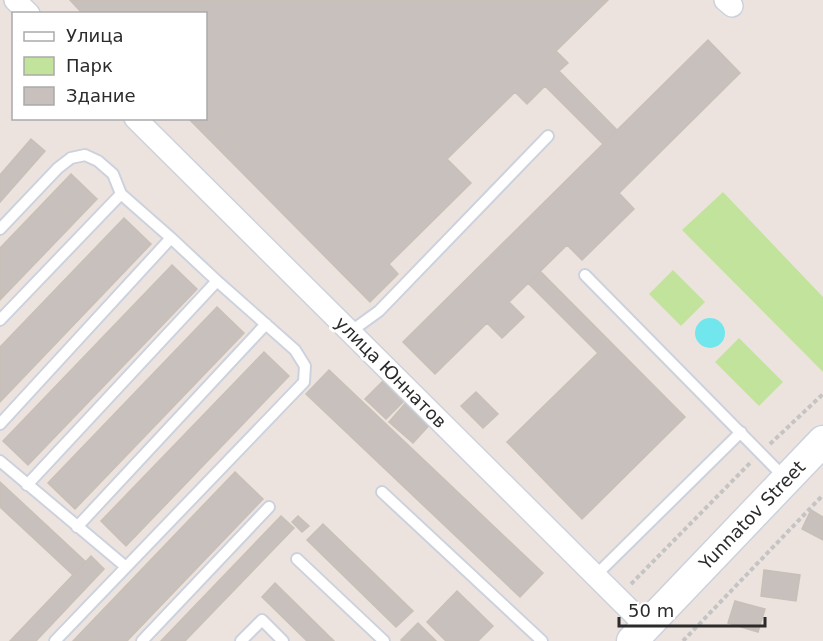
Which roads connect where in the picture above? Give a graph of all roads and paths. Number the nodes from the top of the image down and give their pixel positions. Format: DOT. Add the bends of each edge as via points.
graph roads {
  1 [pos="15,0"];
  2 [pos="27,12"];
  3 [pos="137,120"];
  4 [pos="548,136"];
  5 [pos="121,194"];
  6 [pos="0,229"];
  7 [pos="171,238"];
  8 [pos="585,275"];
  9 [pos="217,281"];
  10 [pos="0,320"];
  11 [pos="266,324"];
  12 [pos="350,332"];
  13 [pos="823,394"];
  14 [pos="0,424"];
  15 [pos="741,432"];
  16 [pos="823,441"];
  17 [pos="760,453"];
  18 [pos="0,461"];
  19 [pos="787,480"];
  20 [pos="27,485"];
  21 [pos="382,492"];
  22 [pos="823,495"];
  23 [pos="269,507"];
  24 [pos="77,527"];
  25 [pos="297,559"];
  26 [pos="126,567"];
  27 [pos="596,575"];
  28 [pos="626,589"];
  29 [pos="639,633"];
  30 [pos="55,641"];
  31 [pos="141,641"];
  32 [pos="241,641"];
  33 [pos="283,641"];
  34 [pos="384,641"];
  35 [pos="542,641"];
  36 [pos="683,641"];
  1 -- 2 [label="street"];
  3 -- 12 [label="street, улица Юннатов"];
  4 -- 12 [label="lane" via="379,311"];
  5 -- 6 [label="lane" via="113,174 98,160 85,155 71,158"];
  5 -- 7 [label="lane"];
  5 -- 10 [label="lane"];
  7 -- 9 [label="lane"];
  7 -- 14 [label="lane"];
  8 -- 15 [label="lane"];
  9 -- 11 [label="lane"];
  9 -- 20 [label="lane"];
  11 -- 24 [label="lane"];
  11 -- 26 [label="lane" via="295,350 305,366 304,382"];
  12 -- 27 [label="street, улица Юннатов"];
  13 -- 17 [label="path"];
  15 -- 17 [label="lane"];
  15 -- 27 [label="lane"];
  16 -- 19 [label="main road, Yunnatov Street"];
  17 -- 19 [label="lane"];
  17 -- 28 [label="path"];
  18 -- 20 [label="lane"];
  19 -- 29 [label="main road, Yunnatov Street"];
  20 -- 24 [label="lane"];
  21 -- 35 [label="lane"];
  22 -- 36 [label="path"];
  23 -- 31 [label="lane"];
  24 -- 26 [label="lane"];
  25 -- 34 [label="lane"];
  26 -- 30 [label="lane"];
  27 -- 29 [label="street, улица Юннатов"];
  32 -- 33 [label="lane" via="262,620"];
}
